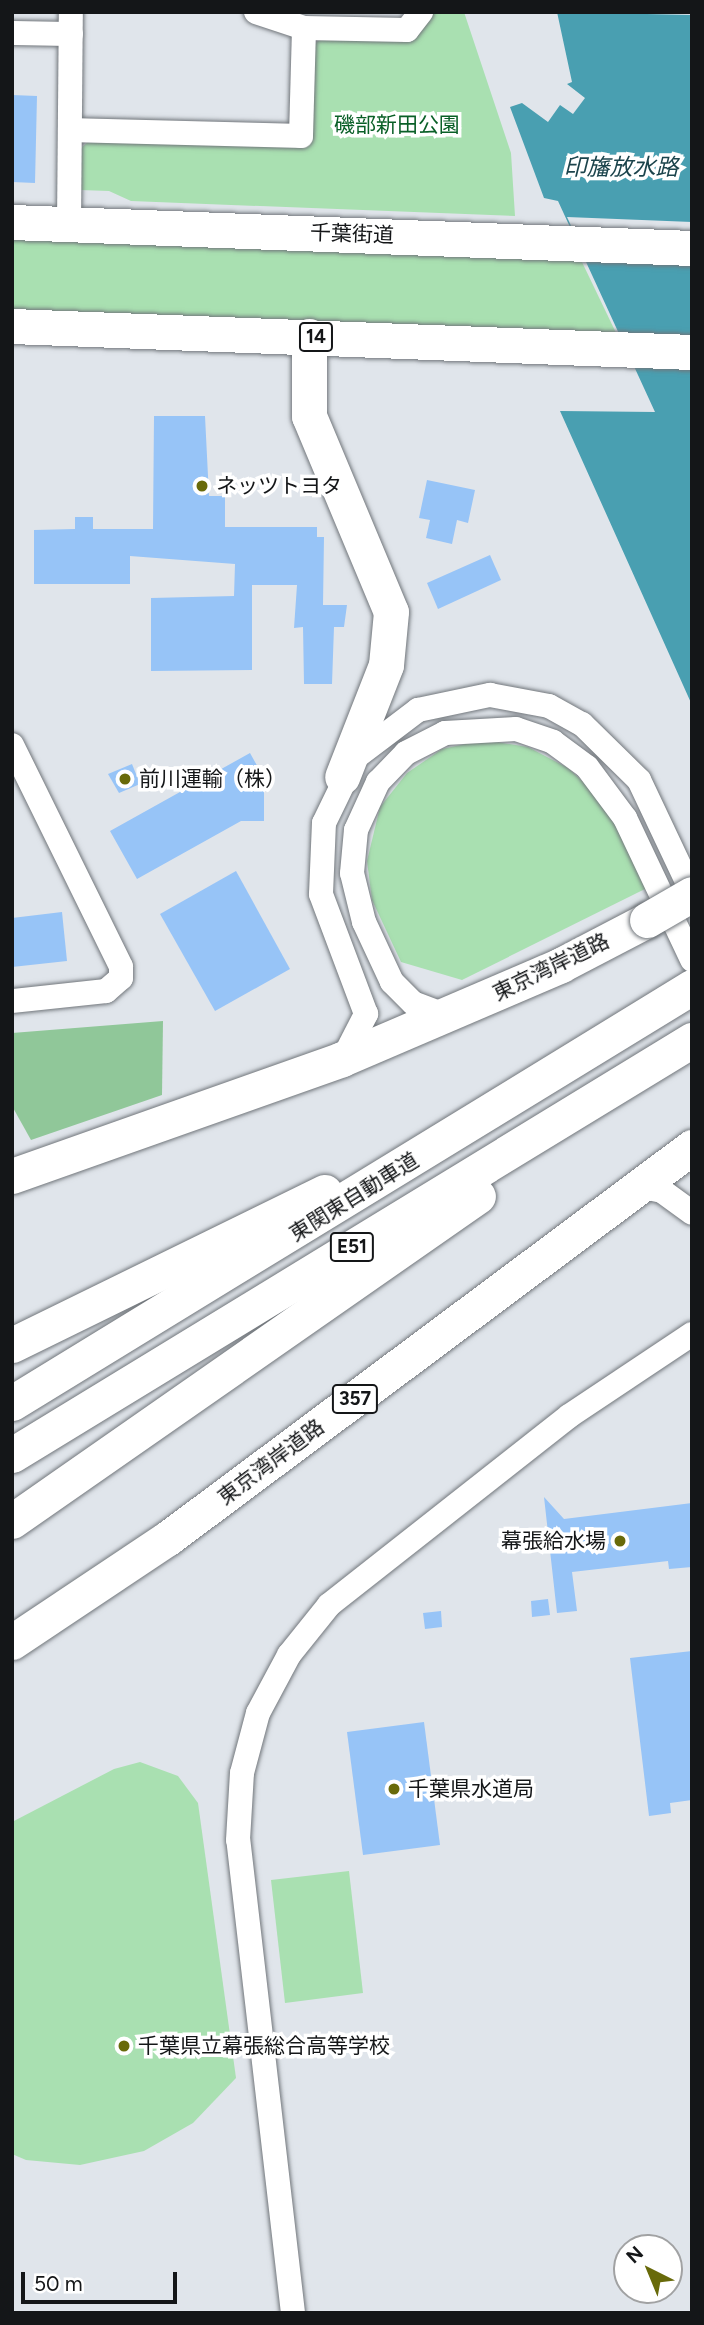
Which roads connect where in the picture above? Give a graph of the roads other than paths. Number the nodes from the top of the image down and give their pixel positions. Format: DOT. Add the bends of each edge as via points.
graph roads {
  1 [pos="256,12"];
  2 [pos="421,12"];
  3 [pos="71,23"];
  4 [pos="304,29"];
  5 [pos="12,33"];
  6 [pos="70,130"];
  7 [pos="12,222"];
  8 [pos="69,224"];
  9 [pos="692,248"];
  10 [pos="12,326"];
  11 [pos="309,337"];
  12 [pos="692,352"];
  13 [pos="12,744"];
  14 [pos="342,777"];
  15 [pos="692,893"];
  16 [pos="692,960"];
  17 [pos="685,991"];
  18 [pos="12,1002"];
  19 [pos="447,1016"];
  20 [pos="692,1040"];
  21 [pos="342,1059"];
  22 [pos="636,1075"];
  23 [pos="692,1147"];
  24 [pos="432,1149"];
  25 [pos="12,1176"];
  26 [pos="634,1185"];
  27 [pos="692,1213"];
  28 [pos="692,1334"];
  29 [pos="12,1345"];
  30 [pos="692,1354"];
  31 [pos="12,1403"];
  32 [pos="12,1455"];
  33 [pos="516,1462"];
  34 [pos="12,1521"];
  35 [pos="12,1642"];
  36 [pos="293,2313"];
  1 -- 4 [label="street"];
  2 -- 4 [label="street" via="407,30"];
  3 -- 5 [label="street"];
  3 -- 6 [label="street"];
  4 -- 6 [label="street" via="301,135"];
  6 -- 8 [label="street"];
  7 -- 8 [label="highway, 千葉街道"];
  8 -- 9 [label="highway, 千葉街道"];
  10 -- 11 [label="highway, 14"];
  11 -- 12 [label="highway, 14"];
  11 -- 14 [label="highway" via="309,416 391,612 386,665"];
  13 -- 18 [label="street" via="121,967 121,978 106,990"];
  14 -- 15 [label="street" via="385,731 437,703 490,695 549,706 593,731 628,765"];
  14 -- 21 [label="street" via="324,823 319,880 366,1013"];
  15 -- 19 [label="highway, 東京湾岸道路, bridge" via="647,920"];
  16 -- 19 [label="street" via="625,818 587,767 554,742 516,729 445,733 406,753 373,789 356,830 352,873 364,922 392,982 414,1003"];
  17 -- 24 [label="highway, 東関東自動車道 / E51"];
  19 -- 21 [label="highway, 東京湾岸道路"];
  20 -- 22 [label="highway, 東関東自動車道 / E51"];
  21 -- 25 [label="highway, 東京湾岸道路"];
  22 -- 32 [label="highway, 東関東自動車道 / E51"];
  22 -- 34 [label="highway" via="601,1109"];
  23 -- 26 [label="highway, 東京湾岸道路 / 357"];
  24 -- 29 [label="highway" via="398,1157"];
  24 -- 31 [label="highway, 東関東自動車道 / E51"];
  26 -- 27 [label="street" via="662,1191"];
  26 -- 35 [label="highway, 東京湾岸道路 / 357" via="168,1538"];
  28 -- 33 [label="street" via="569,1416"];
  30 -- 33 [label="street"];
  33 -- 36 [label="street" via="329,1605 271,1684 249,1741 238,1840"];
}
